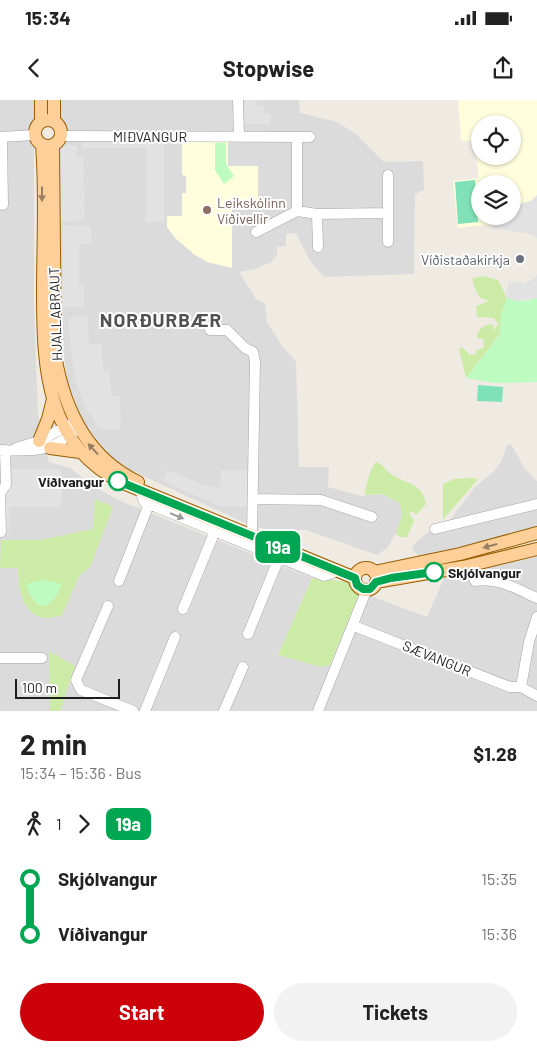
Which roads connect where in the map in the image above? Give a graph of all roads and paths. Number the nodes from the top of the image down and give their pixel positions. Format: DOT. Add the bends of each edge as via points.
graph roads {
  1 [pos="41,100"];
  2 [pos="54,100"];
  3 [pos="238,100"];
  4 [pos="48,122"];
  5 [pos="1,136"];
  6 [pos="238,136"];
  7 [pos="297,136"];
  8 [pos="310,137"];
  9 [pos="48,140"];
  10 [pos="388,174"];
  11 [pos="3,205"];
  12 [pos="297,210"];
  13 [pos="387,213"];
  14 [pos="317,214"];
  15 [pos="256,232"];
  16 [pos="388,242"];
  17 [pos="318,247"];
  18 [pos="210,330"];
  19 [pos="53,399"];
  20 [pos="72,428"];
  21 [pos="44,444"];
  22 [pos="3,450"];
  23 [pos="80,452"];
  24 [pos="140,489"];
  25 [pos="254,499"];
  26 [pos="150,504"];
  27 [pos="537,504"];
  28 [pos="372,517"];
  29 [pos="435,529"];
  30 [pos="215,531"];
  31 [pos="1,532"];
  32 [pos="253,533"];
  33 [pos="537,533"];
  34 [pos="537,549"];
  35 [pos="279,558"];
  36 [pos="338,571"];
  37 [pos="357,574"];
  38 [pos="119,581"];
  39 [pos="372,581"];
  40 [pos="475,581"];
  41 [pos="537,598"];
  42 [pos="108,606"];
  43 [pos="183,609"];
  44 [pos="537,617"];
  45 [pos="354,626"];
  46 [pos="248,634"];
  47 [pos="175,637"];
  48 [pos="0,658"];
  49 [pos="42,658"];
  50 [pos="243,667"];
  51 [pos="521,687"];
  52 [pos="537,696"];
  53 [pos="133,711"];
  54 [pos="145,711"];
  55 [pos="224,711"];
  56 [pos="318,711"];
  1 -- 4 [label="main road"];
  2 -- 4 [label="main road"];
  3 -- 6 [label="street"];
  4 -- 9 [label="main road" via="59,125"];
  4 -- 9 [label="main road" via="36,129"];
  5 -- 9 [label="street, MIÐVANGUR"];
  5 -- 11 [label="street, MIÐVANGUR"];
  6 -- 7 [label="street, MIÐVANGUR"];
  6 -- 9 [label="street, MIÐVANGUR"];
  7 -- 8 [label="street, MIÐVANGUR"];
  7 -- 12 [label="street"];
  9 -- 19 [label="main road, HJALLABRAUT, one-way" via="43,337 46,374"];
  9 -- 20 [label="main road, HJALLABRAUT" via="55,355"];
  10 -- 13 [label="street"];
  12 -- 14 [label="street"];
  12 -- 15 [label="street"];
  13 -- 14 [label="street"];
  13 -- 16 [label="street"];
  14 -- 17 [label="street"];
  18 -- 25 [label="street" via="227,330 253,352"];
  19 -- 20 [label="main road, HJALLABRAUT"];
  19 -- 21 [label="main road"];
  20 -- 21 [label="street"];
  20 -- 23 [label="main road, HJALLABRAUT"];
  32 -- 20 [label="main road, HJALLABRAUT, one-way" via="136,481 107,463"];
  21 -- 22 [label="street"];
  21 -- 23 [label="main road"];
  22 -- 31 [label="street" via="6,485 0,493"];
  23 -- 24 [label="main road, HJALLABRAUT" via="106,474"];
  24 -- 26 [label="street" via="144,502"];
  24 -- 32 [label="main road, HJALLABRAUT"];
  25 -- 28 [label="street" via="321,500"];
  25 -- 32 [label="street"];
  26 -- 30 [label="street, HJALLABRAUT, one-way"];
  26 -- 38 [label="street"];
  27 -- 29 [label="street"];
  30 -- 35 [label="street, HJALLABRAUT"];
  30 -- 43 [label="street"];
  32 -- 36 [label="main road, HJALLABRAUT"];
  32 -- 37 [label="main road, HJALLABRAUT"];
  33 -- 39 [label="main road, one-way"];
  34 -- 39 [label="main road" via="463,567"];
  35 -- 36 [label="street, HJALLABRAUT" via="324,576"];
  35 -- 46 [label="street"];
  36 -- 37 [label="main road, HJALLABRAUT"];
  37 -- 39 [label="main road" via="365,568"];
  37 -- 39 [label="main road" via="360,588"];
  39 -- 45 [label="street"];
  40 -- 41 [label="street" via="488,578"];
  42 -- 53 [label="street" via="76,680 77,686"];
  44 -- 51 [label="street"];
  45 -- 51 [label="street, SÆVANGUR" via="510,687"];
  45 -- 56 [label="street"];
  47 -- 54 [label="street"];
  48 -- 49 [label="street"];
  50 -- 55 [label="street"];
  51 -- 52 [label="street, SÆVANGUR"];
}
